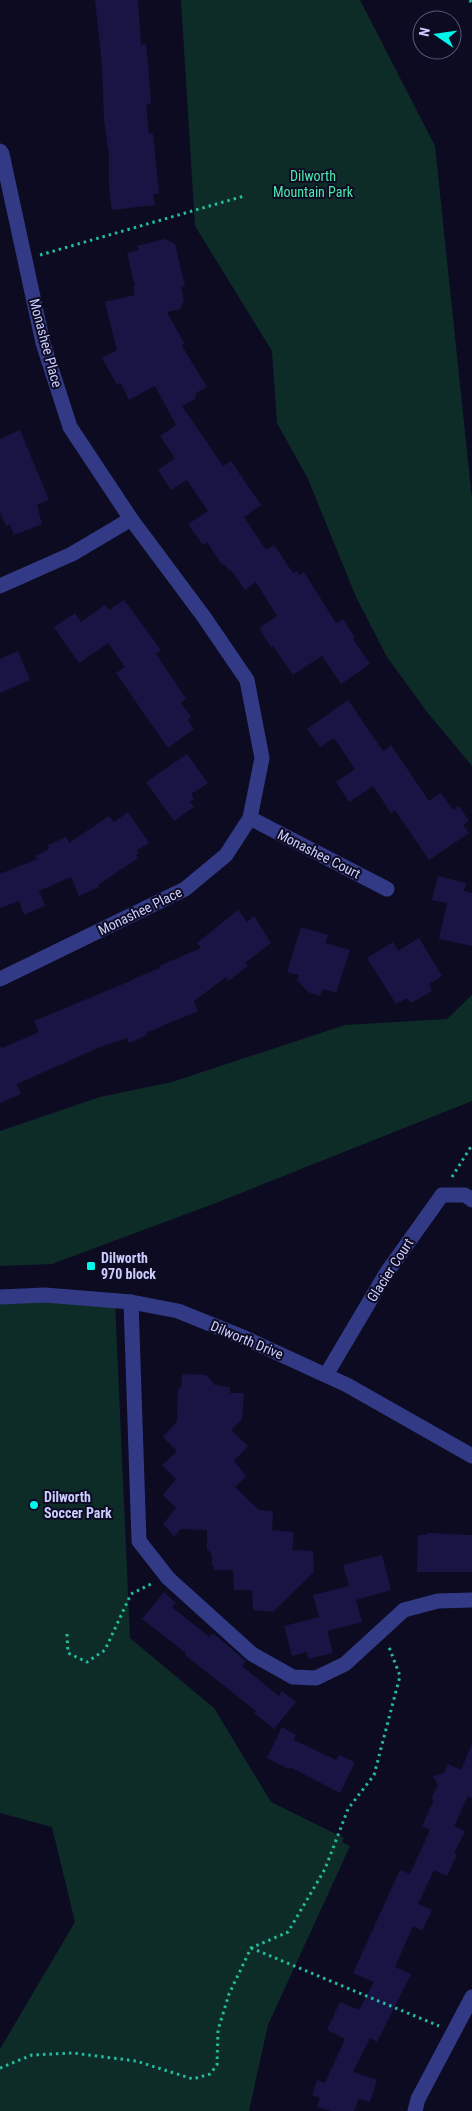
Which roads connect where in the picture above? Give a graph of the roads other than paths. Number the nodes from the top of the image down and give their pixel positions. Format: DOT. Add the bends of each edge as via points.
graph roads {
  1 [pos="0,151"];
  2 [pos="132,519"];
  3 [pos="0,586"];
  4 [pos="250,818"];
  5 [pos="387,889"];
  6 [pos="0,979"];
  7 [pos="472,1200"];
  8 [pos="0,1297"];
  9 [pos="130,1302"];
  10 [pos="326,1375"];
  11 [pos="472,1456"];
  12 [pos="472,1600"];
  13 [pos="472,1997"];
  14 [pos="415,2111"];
  1 -- 2 [label="street, Monashee Place" via="43,343 70,427"];
  2 -- 3 [label="street" via="72,554"];
  2 -- 4 [label="street, Monashee Place" via="247,680 262,758"];
  4 -- 5 [label="street, Monashee Court"];
  4 -- 6 [label="street, Monashee Place" via="226,855 185,890"];
  7 -- 10 [label="street, Glacier Court" via="465,1195 442,1195 387,1272"];
  8 -- 9 [label="street, Dilworth Drive" via="45,1294"];
  9 -- 10 [label="street, Dilworth Drive" via="178,1311"];
  9 -- 12 [label="street" via="139,1542 168,1578 252,1654 293,1677 316,1678 345,1664 404,1610 438,1601"];
  10 -- 11 [label="street, Dilworth Drive"];
  13 -- 14 [label="street" via="418,2099"];
}
